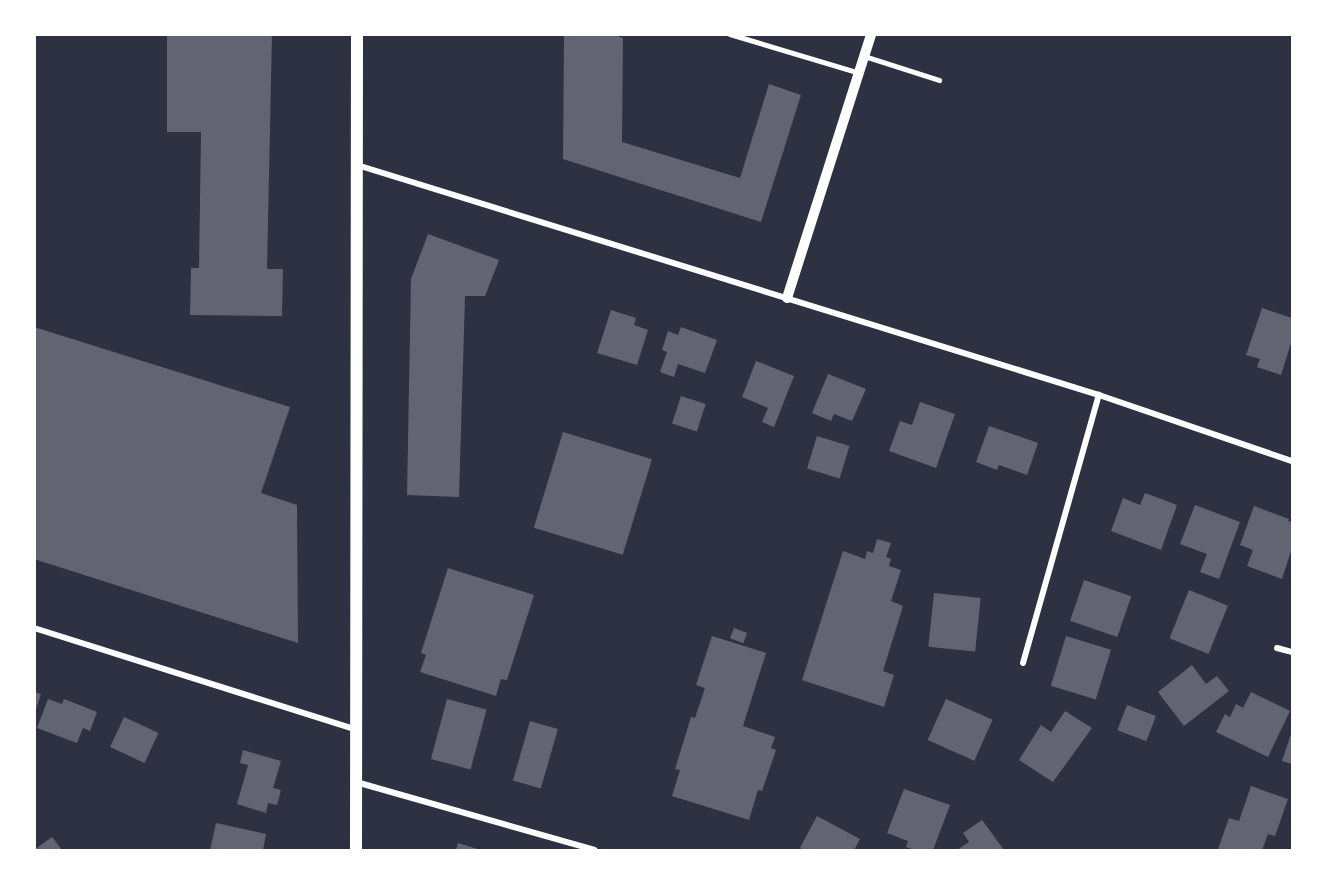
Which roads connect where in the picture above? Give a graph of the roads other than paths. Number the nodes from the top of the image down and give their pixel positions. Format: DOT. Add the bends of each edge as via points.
graph roads {
  1 [pos="357,34"];
  2 [pos="730,34"];
  3 [pos="871,34"];
  4 [pos="864,56"];
  5 [pos="859,73"];
  6 [pos="939,80"];
  7 [pos="356,165"];
  8 [pos="787,298"];
  9 [pos="1099,395"];
  10 [pos="1293,461"];
  11 [pos="34,628"];
  12 [pos="1277,648"];
  13 [pos="1293,652"];
  14 [pos="1023,663"];
  15 [pos="355,729"];
  16 [pos="356,782"];
  17 [pos="356,850"];
  18 [pos="594,850"];
  1 -- 7 [label="main road"];
  2 -- 5 [label="lane"];
  3 -- 4 [label="street"];
  4 -- 5 [label="street"];
  4 -- 6 [label="lane"];
  5 -- 8 [label="street"];
  7 -- 8 [label="street"];
  7 -- 15 [label="main road"];
  8 -- 9 [label="street"];
  9 -- 10 [label="street"];
  9 -- 14 [label="street"];
  11 -- 15 [label="street"];
  12 -- 13 [label="street"];
  15 -- 16 [label="main road"];
  16 -- 17 [label="main road"];
  16 -- 18 [label="street"];
}
